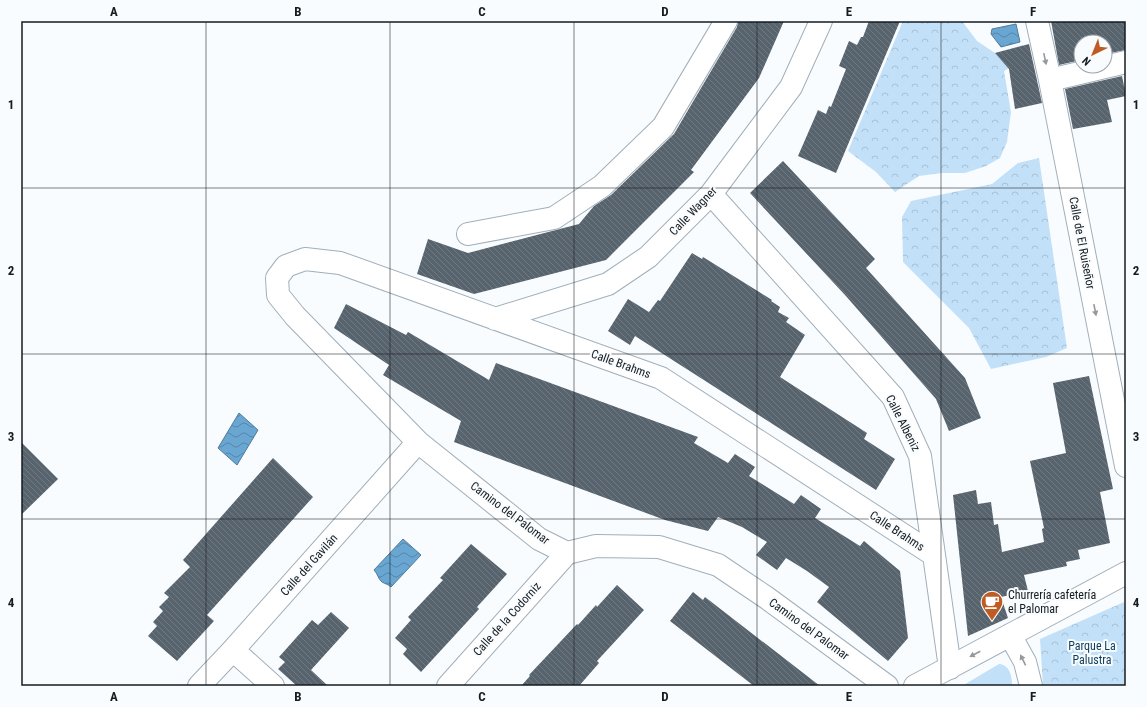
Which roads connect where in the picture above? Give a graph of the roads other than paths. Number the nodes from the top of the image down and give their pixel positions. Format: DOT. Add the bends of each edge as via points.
graph roads {
  1 [pos="726,21"];
  2 [pos="821,21"];
  3 [pos="1037,21"];
  4 [pos="1126,62"];
  5 [pos="1050,80"];
  6 [pos="711,194"];
  7 [pos="468,234"];
  8 [pos="277,278"];
  9 [pos="495,319"];
  10 [pos="418,442"];
  11 [pos="1126,466"];
  12 [pos="567,552"];
  13 [pos="934,555"];
  14 [pos="1126,573"];
  15 [pos="1010,636"];
  16 [pos="233,650"];
  17 [pos="950,668"];
  18 [pos="199,686"];
  19 [pos="273,686"];
  20 [pos="448,686"];
  21 [pos="887,686"];
  22 [pos="915,686"];
  23 [pos="1031,686"];
  1 -- 7 [label="street" via="663,127 602,186 554,218"];
  2 -- 6 [label="street, Calle Wagner" via="791,87"];
  3 -- 5 [label="street, Calle de El Ruiseñor, one-way"];
  4 -- 5 [label="street"];
  5 -- 11 [label="street, Calle de El Ruiseñor, one-way"];
  6 -- 9 [label="street, Calle Wagner" via="648,257 608,284"];
  6 -- 13 [label="street, Calle Albeniz" via="893,397 920,456"];
  8 -- 9 [label="street, Calle Brahms" via="286,266 305,259 340,263"];
  8 -- 10 [label="street, Camino del Palomar" via="278,295 295,316"];
  9 -- 13 [label="street, Calle Brahms" via="661,378"];
  10 -- 12 [label="street, Camino del Palomar" via="540,539"];
  10 -- 16 [label="street, Calle del Gavilán"];
  12 -- 20 [label="street, Calle de la Codorniz"];
  12 -- 21 [label="street, Camino del Palomar" via="596,546 659,547 718,565 768,598"];
  13 -- 17 [label="street, Calle Albeniz"];
  14 -- 15 [label="street"];
  15 -- 17 [label="street, one-way"];
  23 -- 15 [label="street, one-way" via="1025,662"];
  16 -- 18 [label="street, Calle del Gavilán"];
  16 -- 19 [label="street"];
  17 -- 22 [label="street"];
}
